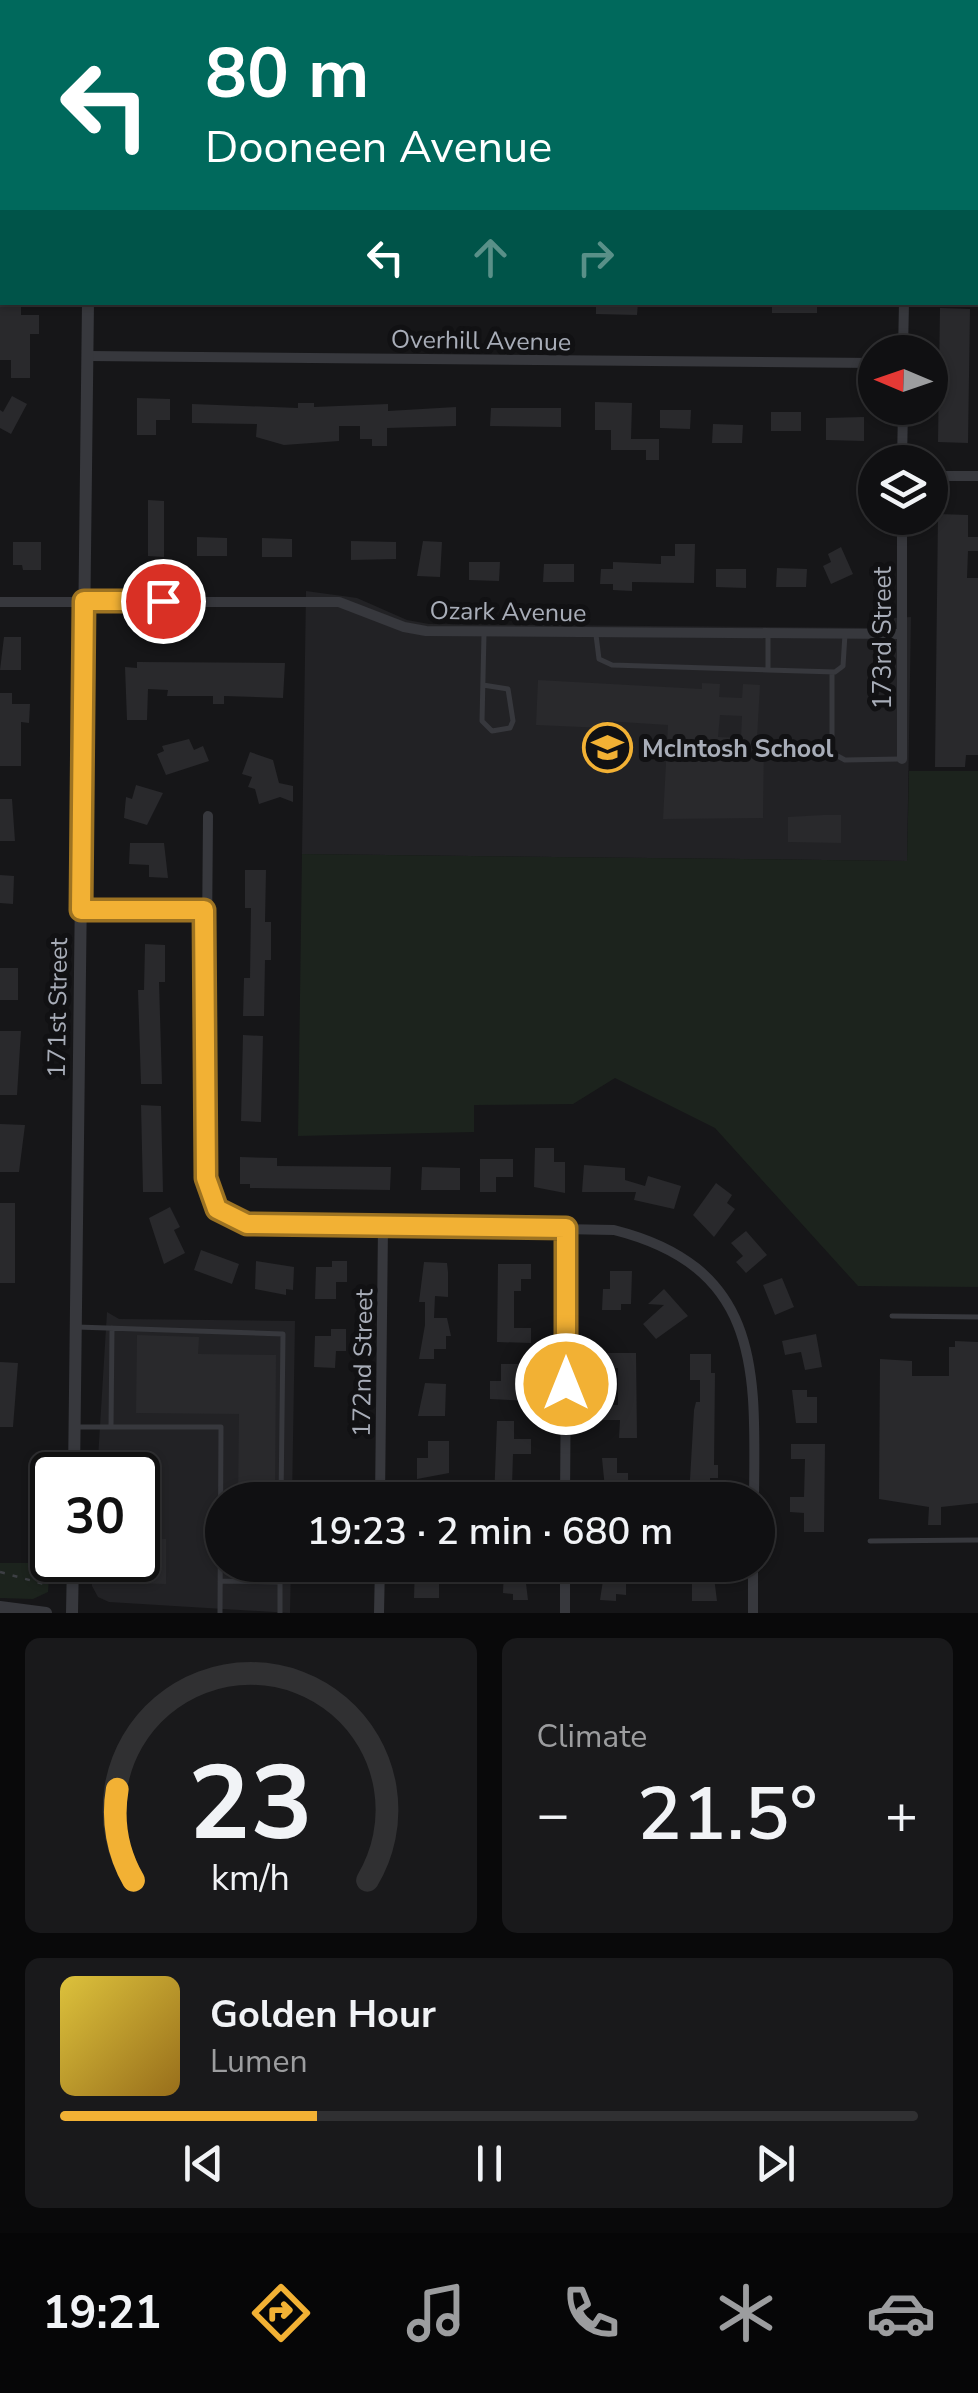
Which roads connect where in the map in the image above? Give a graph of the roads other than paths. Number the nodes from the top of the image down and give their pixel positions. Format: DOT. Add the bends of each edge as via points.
graph roads {
  1 [pos="88,305"];
  2 [pos="904,305"];
  3 [pos="904,335"];
  4 [pos="88,356"];
  5 [pos="858,363"];
  6 [pos="948,476"];
  7 [pos="978,476"];
  8 [pos="902,535"];
  9 [pos="84,601"];
  10 [pos="0,602"];
  11 [pos="484,631"];
  12 [pos="595,632"];
  13 [pos="768,633"];
  14 [pos="845,634"];
  15 [pos="901,634"];
  16 [pos="768,670"];
  17 [pos="832,672"];
  18 [pos="483,684"];
  19 [pos="902,760"];
  20 [pos="208,816"];
  21 [pos="81,910"];
  22 [pos="204,910"];
  23 [pos="383,1226"];
  24 [pos="566,1228"];
  25 [pos="892,1316"];
  26 [pos="978,1318"];
  27 [pos="76,1327"];
  28 [pos="112,1328"];
  29 [pos="111,1426"];
  30 [pos="74,1427"];
  31 [pos="74,1452"];
  32 [pos="221,1482"];
  33 [pos="281,1482"];
  34 [pos="380,1482"];
  35 [pos="565,1482"];
  36 [pos="754,1482"];
  37 [pos="978,1540"];
  38 [pos="870,1541"];
  39 [pos="73,1582"];
  40 [pos="220,1582"];
  41 [pos="280,1582"];
  42 [pos="380,1582"];
  43 [pos="565,1582"];
  44 [pos="753,1582"];
  45 [pos="0,1607"];
  46 [pos="46,1613"];
  47 [pos="72,1613"];
  48 [pos="220,1613"];
  49 [pos="280,1613"];
  50 [pos="379,1613"];
  51 [pos="564,1613"];
  52 [pos="752,1613"];
  1 -- 4 [label="street, 171st Street"];
  2 -- 3 [label="street"];
  4 -- 5 [label="street, Overhill Avenue"];
  4 -- 9 [label="street, 171st Street"];
  6 -- 7 [label="street"];
  8 -- 15 [label="street, 173rd Street"];
  9 -- 10 [label="street, Ozark Avenue"];
  9 -- 11 [label="street, Ozark Avenue" via="339,602 404,627"];
  9 -- 21 [label="street, 171st Street"];
  11 -- 12 [label="street, Ozark Avenue"];
  11 -- 18 [label="lane"];
  12 -- 13 [label="street, Ozark Avenue"];
  12 -- 16 [label="lane" via="599,659 612,665"];
  13 -- 14 [label="street, Ozark Avenue"];
  13 -- 16 [label="lane"];
  14 -- 15 [label="street, Ozark Avenue"];
  14 -- 17 [label="lane" via="843,666"];
  15 -- 19 [label="street, 173rd Street"];
  16 -- 17 [label="lane"];
  17 -- 19 [label="lane" via="832,754"];
  18 -- 18 [label="lane" via="486,727 510,728 508,689"];
  20 -- 22 [label="street"];
  21 -- 22 [label="street"];
  21 -- 27 [label="street, 171st Street"];
  22 -- 23 [label="street" via="206,1178 217,1209 247,1224"];
  23 -- 24 [label="street"];
  23 -- 34 [label="street, 172nd Street"];
  24 -- 35 [label="street"];
  24 -- 36 [label="street" via="614,1230 662,1245 706,1277 728,1305 748,1349 755,1394"];
  25 -- 26 [label="lane"];
  27 -- 28 [label="lane"];
  27 -- 30 [label="street, 171st Street"];
  28 -- 29 [label="lane"];
  28 -- 33 [label="lane" via="283,1334"];
  29 -- 30 [label="lane"];
  29 -- 32 [label="lane" via="221,1427"];
  30 -- 31 [label="street, 171st Street"];
  37 -- 38 [label="lane"];
  39 -- 47 [label="street"];
  40 -- 48 [label="lane"];
  41 -- 49 [label="lane"];
  42 -- 50 [label="street"];
  43 -- 51 [label="street"];
  44 -- 52 [label="street"];
  45 -- 46 [label="street"];
}
